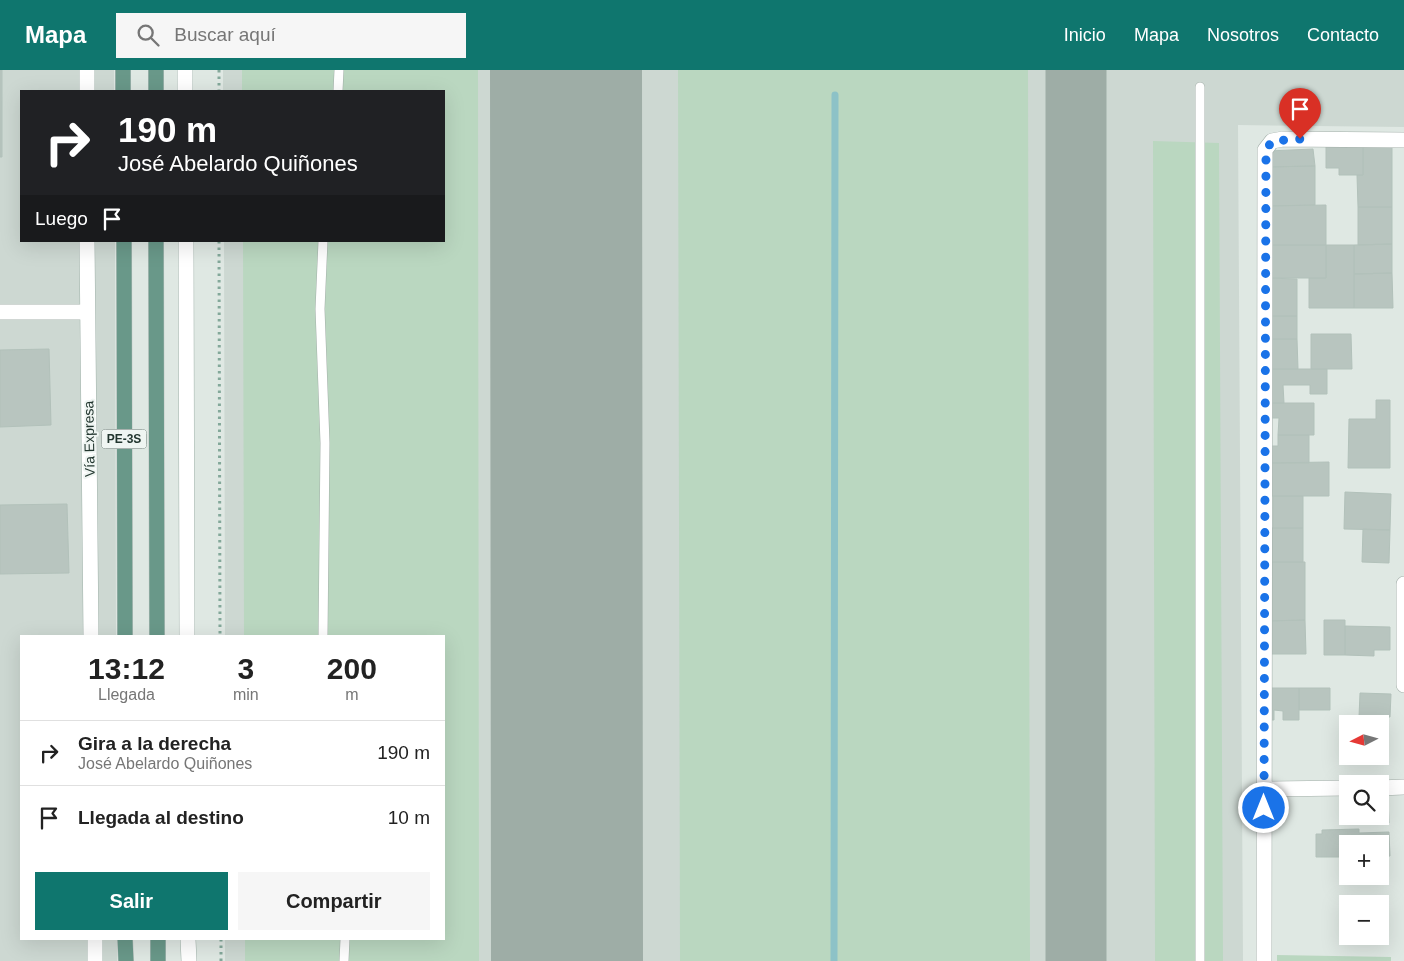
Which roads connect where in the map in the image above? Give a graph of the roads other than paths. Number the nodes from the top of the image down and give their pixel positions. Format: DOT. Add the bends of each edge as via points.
graph roads {
  1 [pos="88,70"];
  2 [pos="123,70"];
  3 [pos="156,70"];
  4 [pos="185,70"];
  5 [pos="339,70"];
  6 [pos="1200,87"];
  7 [pos="87,90"];
  8 [pos="124,90"];
  9 [pos="156,90"];
  10 [pos="185,90"];
  11 [pos="338,90"];
  12 [pos="1404,140"];
  13 [pos="87,242"];
  14 [pos="124,242"];
  15 [pos="156,242"];
  16 [pos="186,242"];
  17 [pos="323,242"];
  18 [pos="0,312"];
  19 [pos="87,312"];
  20 [pos="1404,584"];
  21 [pos="1404,615"];
  22 [pos="91,635"];
  23 [pos="125,635"];
  24 [pos="157,635"];
  25 [pos="187,635"];
  26 [pos="323,635"];
  27 [pos="1404,684"];
  28 [pos="1404,787"];
  29 [pos="1339,788"];
  30 [pos="1389,788"];
  31 [pos="1264,789"];
  32 [pos="95,940"];
  33 [pos="126,940"];
  34 [pos="158,940"];
  35 [pos="188,940"];
  36 [pos="345,940"];
  37 [pos="95,961"];
  38 [pos="126,961"];
  39 [pos="158,961"];
  40 [pos="188,961"];
  41 [pos="344,961"];
  42 [pos="1200,961"];
  43 [pos="1264,961"];
  1 -- 7 [label="street"];
  2 -- 8 [label="main road"];
  3 -- 9 [label="main road"];
  4 -- 10 [label="street"];
  5 -- 11 [label="lane"];
  6 -- 42 [label="lane"];
  12 -- 31 [label="street" via="1283,139 1272,141 1266,150"];
  13 -- 19 [label="street, Vía Expresa / PE-3S"];
  14 -- 23 [label="main road, PE-3S"];
  15 -- 24 [label="main road, PE-3S"];
  16 -- 25 [label="street"];
  17 -- 26 [label="lane" via="320,310 325,443"];
  18 -- 19 [label="street"];
  19 -- 22 [label="street, Vía Expresa / PE-3S"];
  20 -- 21 [label="street"];
  21 -- 27 [label="street"];
  28 -- 30 [label="street"];
  29 -- 31 [label="street"];
  31 -- 43 [label="street"];
  32 -- 37 [label="street"];
  33 -- 38 [label="main road"];
  34 -- 39 [label="main road"];
  35 -- 40 [label="street"];
  36 -- 41 [label="lane"];
}
